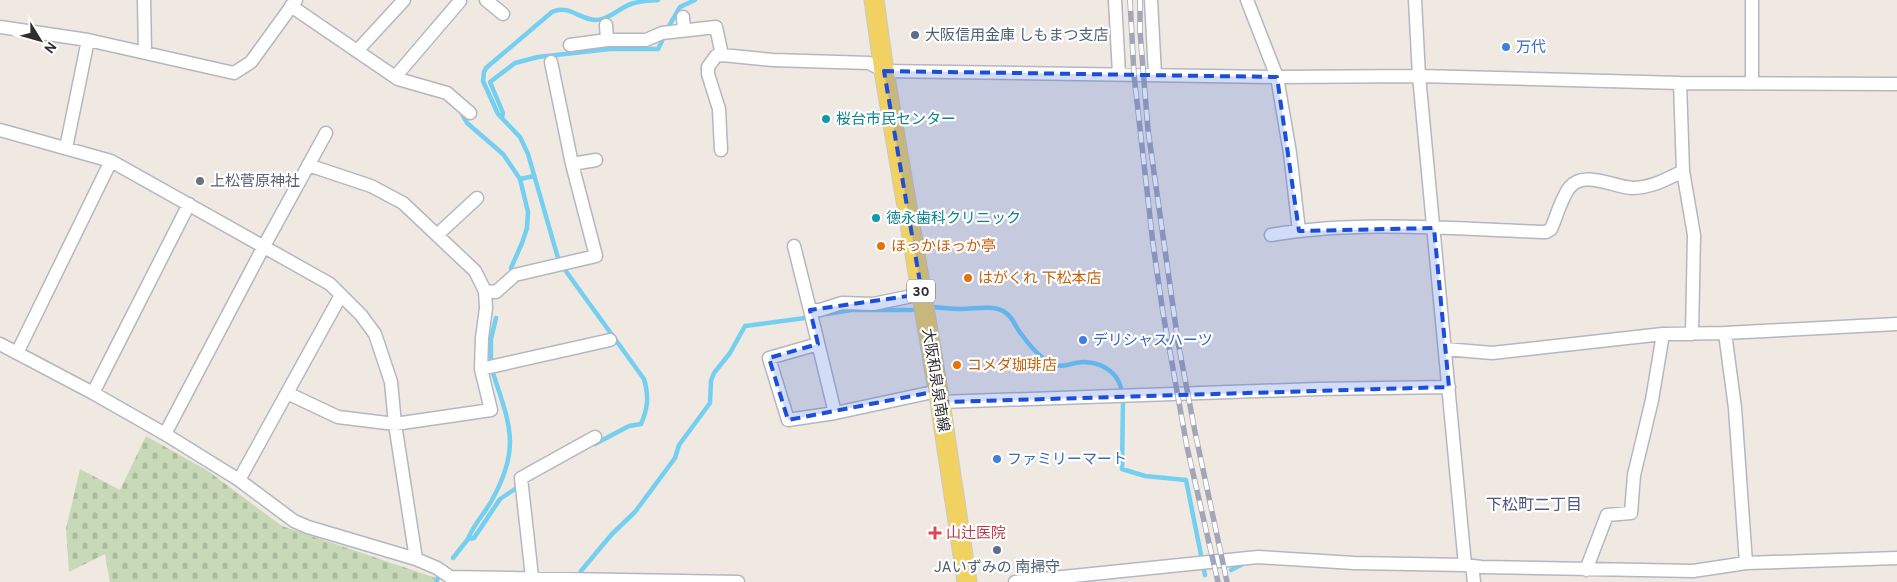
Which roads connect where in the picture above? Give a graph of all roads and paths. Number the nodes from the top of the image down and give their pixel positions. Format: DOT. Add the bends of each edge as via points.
graph roads {
  1 [pos="144,0"];
  2 [pos="404,0"];
  3 [pos="486,0"];
  4 [pos="874,0"];
  5 [pos="1115,0"];
  6 [pos="1151,0"];
  7 [pos="1247,0"];
  8 [pos="1415,0"];
  9 [pos="1752,0"];
  10 [pos="460,1"];
  11 [pos="293,3"];
  12 [pos="503,14"];
  13 [pos="683,17"];
  14 [pos="606,25"];
  15 [pos="0,27"];
  16 [pos="684,30"];
  17 [pos="88,40"];
  18 [pos="607,40"];
  19 [pos="570,45"];
  20 [pos="357,51"];
  21 [pos="145,52"];
  22 [pos="722,55"];
  23 [pos="551,62"];
  24 [pos="884,71"];
  25 [pos="1119,74"];
  26 [pos="1155,75"];
  27 [pos="1419,76"];
  28 [pos="395,77"];
  29 [pos="1277,77"];
  30 [pos="1680,83"];
  31 [pos="1752,83"];
  32 [pos="1897,84"];
  33 [pos="470,113"];
  34 [pos="0,130"];
  35 [pos="326,133"];
  36 [pos="66,148"];
  37 [pos="721,150"];
  38 [pos="596,160"];
  39 [pos="111,161"];
  40 [pos="572,164"];
  41 [pos="308,165"];
  42 [pos="1683,171"];
  43 [pos="477,198"];
  44 [pos="189,204"];
  45 [pos="1434,228"];
  46 [pos="1299,231"];
  47 [pos="437,235"];
  48 [pos="1271,235"];
  49 [pos="264,246"];
  50 [pos="794,246"];
  51 [pos="484,291"];
  52 [pos="922,294"];
  53 [pos="341,295"];
  54 [pos="810,310"];
  55 [pos="1897,324"];
  56 [pos="1725,333"];
  57 [pos="1663,334"];
  58 [pos="1692,334"];
  59 [pos="610,340"];
  60 [pos="0,344"];
  61 [pos="818,344"];
  62 [pos="1445,349"];
  63 [pos="17,354"];
  64 [pos="481,370"];
  65 [pos="1449,387"];
  66 [pos="93,393"];
  67 [pos="287,393"];
  68 [pos="939,397"];
  69 [pos="835,413"];
  70 [pos="395,424"];
  71 [pos="165,434"];
  72 [pos="595,436"];
  73 [pos="239,480"];
  74 [pos="1897,558"];
  75 [pos="416,559"];
  76 [pos="1746,564"];
  77 [pos="1469,566"];
  78 [pos="1693,571"];
  79 [pos="1588,574"];
  80 [pos="532,577"];
  81 [pos="448,579"];
  82 [pos="579,580"];
  83 [pos="738,582"];
  84 [pos="967,582"];
  85 [pos="1015,582"];
  86 [pos="1474,582"];
  87 [pos="1700,582"];
  1 -- 21 [label="street"];
  2 -- 20 [label="street"];
  3 -- 12 [label="street"];
  4 -- 24 [label="main road, 大阪和泉泉南線 / 30"];
  5 -- 25 [label="street"];
  6 -- 26 [label="street"];
  7 -- 29 [label="street"];
  8 -- 27 [label="street"];
  9 -- 31 [label="street"];
  10 -- 28 [label="street"];
  11 -- 20 [label="street"];
  11 -- 21 [label="street" via="251,62 234,73"];
  13 -- 16 [label="street"];
  14 -- 18 [label="street"];
  15 -- 17 [label="street"];
  16 -- 18 [label="street" via="662,33 646,40"];
  16 -- 22 [label="street" via="716,27"];
  17 -- 21 [label="street"];
  17 -- 36 [label="street"];
  18 -- 19 [label="street"];
  20 -- 28 [label="street"];
  22 -- 24 [label="street" via="869,64"];
  22 -- 37 [label="street" via="716,56 708,67 719,109"];
  23 -- 40 [label="street"];
  24 -- 25 [label="street"];
  24 -- 52 [label="main road, 大阪和泉泉南線 / 30"];
  25 -- 26 [label="street"];
  26 -- 29 [label="street"];
  27 -- 29 [label="street"];
  27 -- 30 [label="street"];
  27 -- 45 [label="street"];
  28 -- 33 [label="street" via="447,93"];
  29 -- 46 [label="street"];
  30 -- 31 [label="street"];
  30 -- 42 [label="street"];
  31 -- 32 [label="street"];
  34 -- 36 [label="street"];
  35 -- 41 [label="street"];
  36 -- 39 [label="street"];
  38 -- 40 [label="street"];
  39 -- 44 [label="street"];
  39 -- 63 [label="street"];
  40 -- 51 [label="street" via="596,256 515,275 496,292"];
  41 -- 47 [label="street" via="371,186 403,203"];
  41 -- 49 [label="street"];
  42 -- 45 [label="street" via="1656,184 1633,188 1588,179 1576,182 1569,188 1551,229 1546,232"];
  42 -- 58 [label="street" via="1694,235"];
  43 -- 47 [label="street"];
  44 -- 49 [label="street"];
  44 -- 66 [label="street"];
  45 -- 46 [label="street" via="1361,227"];
  45 -- 62 [label="street"];
  46 -- 48 [label="street"];
  47 -- 51 [label="street" via="475,270"];
  49 -- 53 [label="street" via="330,284"];
  49 -- 71 [label="street"];
  50 -- 54 [label="street"];
  51 -- 64 [label="street" via="486,308"];
  52 -- 54 [label="street" via="872,304 842,303"];
  52 -- 68 [label="main road, 大阪和泉泉南線 / 30"];
  53 -- 67 [label="street"];
  53 -- 70 [label="street" via="375,334 391,382"];
  54 -- 61 [label="street"];
  55 -- 56 [label="street"];
  56 -- 58 [label="street"];
  56 -- 76 [label="street" via="1735,408"];
  57 -- 58 [label="street"];
  57 -- 62 [label="street" via="1492,353"];
  57 -- 79 [label="street" via="1652,400 1634,475 1631,513 1607,516"];
  59 -- 64 [label="street"];
  60 -- 63 [label="street"];
  61 -- 69 [label="street"];
  61 -- 69 [label="street" via="769,358 788,420"];
  62 -- 65 [label="street"];
  63 -- 66 [label="street"];
  64 -- 70 [label="street" via="491,410"];
  65 -- 68 [label="street"];
  65 -- 77 [label="street"];
  66 -- 71 [label="street"];
  67 -- 70 [label="street" via="338,417"];
  67 -- 73 [label="street"];
  68 -- 69 [label="street"];
  68 -- 84 [label="main road, 大阪和泉泉南線 / 30"];
  70 -- 75 [label="street"];
  71 -- 73 [label="street"];
  72 -- 80 [label="street" via="521,478"];
  73 -- 75 [label="street" via="294,521"];
  74 -- 76 [label="street"];
  75 -- 81 [label="street" via="438,568"];
  76 -- 78 [label="street"];
  77 -- 79 [label="street"];
  77 -- 85 [label="street" via="1258,556"];
  77 -- 86 [label="street"];
  78 -- 79 [label="street"];
  78 -- 87 [label="street"];
  80 -- 81 [label="street"];
  80 -- 82 [label="street"];
  82 -- 83 [label="street"];
}
